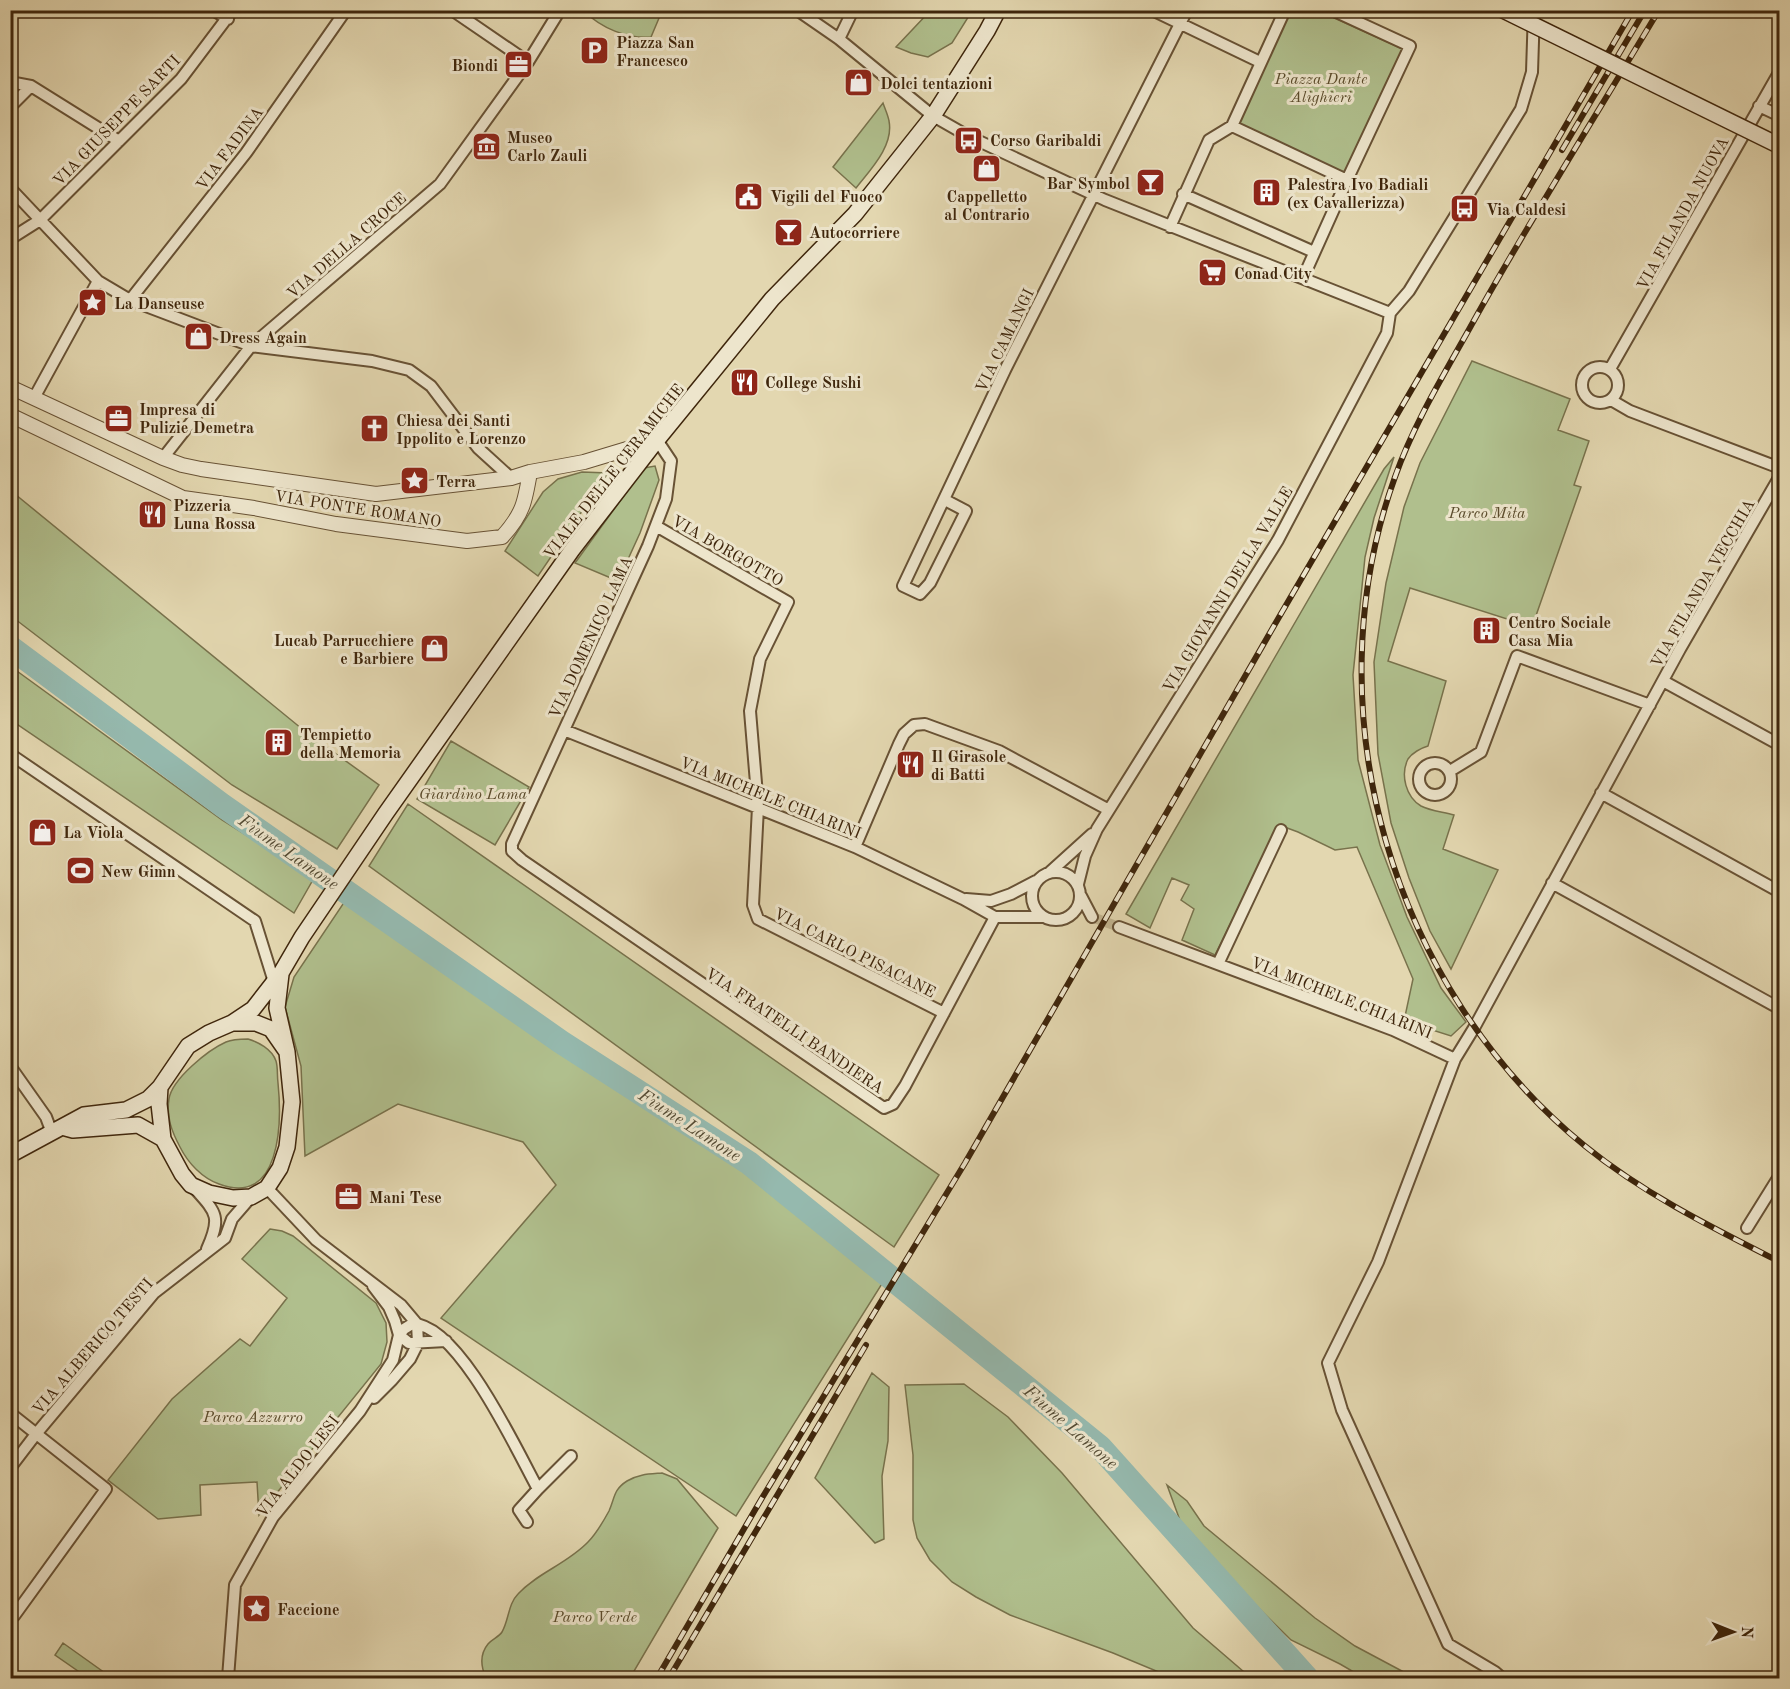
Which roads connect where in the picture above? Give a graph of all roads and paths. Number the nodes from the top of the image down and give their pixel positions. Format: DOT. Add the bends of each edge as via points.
graph roads {
  1 [pos="213,10"];
  2 [pos="346,10"];
  3 [pos="453,10"];
  4 [pos="561,10"];
  5 [pos="797,10"];
  6 [pos="853,10"];
  7 [pos="998,10"];
  8 [pos="1152,10"];
  9 [pos="1187,10"];
  10 [pos="1285,10"];
  11 [pos="1332,10"];
  12 [pos="1503,10"];
  13 [pos="1534,10"];
  14 [pos="231,15"];
  15 [pos="1180,25"];
  16 [pos="839,39"];
  17 [pos="528,62"];
  18 [pos="1260,62"];
  19 [pos="1779,71"];
  20 [pos="10,79"];
  21 [pos="31,86"];
  22 [pos="1759,106"];
  23 [pos="10,107"];
  24 [pos="933,116"];
  25 [pos="1779,116"];
  26 [pos="1232,126"];
  27 [pos="119,141"];
  28 [pos="1779,146"];
  29 [pos="1347,180"];
  30 [pos="10,188"];
  31 [pos="1184,194"];
  32 [pos="1094,196"];
  33 [pos="40,220"];
  34 [pos="1170,227"];
  35 [pos="10,239"];
  36 [pos="1314,252"];
  37 [pos="1303,278"];
  38 [pos="98,281"];
  39 [pos="130,300"];
  40 [pos="1390,313"];
  41 [pos="251,346"];
  42 [pos="1610,369"];
  43 [pos="10,387"];
  44 [pos="34,398"];
  45 [pos="1611,400"];
  46 [pos="10,415"];
  47 [pos="657,440"];
  48 [pos="163,458"];
  49 [pos="1779,468"];
  50 [pos="530,472"];
  51 [pos="1779,476"];
  52 [pos="511,478"];
  53 [pos="945,500"];
  54 [pos="656,525"];
  55 [pos="1663,681"];
  56 [pos="1650,705"];
  57 [pos="564,729"];
  58 [pos="1779,745"];
  59 [pos="10,754"];
  60 [pos="1450,771"];
  61 [pos="1601,793"];
  62 [pos="758,807"];
  63 [pos="1109,810"];
  64 [pos="1097,830"];
  65 [pos="1281,830"];
  66 [pos="512,844"];
  67 [pos="855,847"];
  68 [pos="1049,872"];
  69 [pos="1037,881"];
  70 [pos="1552,883"];
  71 [pos="1078,884"];
  72 [pos="1779,892"];
  73 [pos="1081,896"];
  74 [pos="963,899"];
  75 [pos="1072,914"];
  76 [pos="995,917"];
  77 [pos="1044,917"];
  78 [pos="1119,927"];
  79 [pos="1218,964"];
  80 [pos="277,978"];
  81 [pos="1777,1006"];
  82 [pos="944,1013"];
  83 [pos="232,1023"];
  84 [pos="287,1052"];
  85 [pos="1455,1059"];
  86 [pos="10,1066"];
  87 [pos="160,1087"];
  88 [pos="57,1130"];
  89 [pos="163,1139"];
  90 [pos="10,1155"];
  91 [pos="1779,1175"];
  92 [pos="191,1185"];
  93 [pos="267,1188"];
  94 [pos="251,1197"];
  95 [pos="1747,1227"];
  96 [pos="206,1252"];
  97 [pos="374,1286"];
  98 [pos="417,1324"];
  99 [pos="399,1335"];
  100 [pos="446,1341"];
  101 [pos="418,1343"];
  102 [pos="360,1411"];
  103 [pos="10,1413"];
  104 [pos="36,1434"];
  105 [pos="572,1456"];
  106 [pos="10,1468"];
  107 [pos="538,1489"];
  108 [pos="527,1522"];
  109 [pos="14,1616"];
  110 [pos="1499,1675"];
  111 [pos="228,1678"];
  1 -- 14 [label="street"];
  2 -- 39 [label="street, VIA FADINA" via="246,153"];
  3 -- 17 [label="street"];
  4 -- 17 [label="street, VIA DELLA CROCE"];
  5 -- 16 [label="street"];
  6 -- 16 [label="street"];
  7 -- 24 [label="main road, VIALE DELLE CERAMICHE"];
  8 -- 15 [label="street"];
  9 -- 15 [label="street, VIA CAMANGI"];
  10 -- 18 [label="street"];
  11 -- 29 [label="street" via="1410,46"];
  12 -- 28 [label="main road, bridge"];
  13 -- 40 [label="street" via="1532,72 1521,109 1409,291"];
  14 -- 27 [label="street, VIA GIUSEPPE SARTI" via="181,79"];
  15 -- 18 [label="street"];
  15 -- 32 [label="street, VIA CAMANGI"];
  16 -- 24 [label="street"];
  17 -- 41 [label="street, VIA DELLA CROCE" via="440,183"];
  18 -- 26 [label="street"];
  19 -- 22 [label="street, VIA FILANDA NUOVA"];
  20 -- 21 [label="street"];
  21 -- 23 [label="street"];
  21 -- 27 [label="street"];
  22 -- 25 [label="street"];
  22 -- 42 [label="street, VIA FILANDA NUOVA"];
  24 -- 32 [label="street"];
  24 -- 47 [label="main road, VIALE DELLE CERAMICHE" via="855,214 772,299"];
  26 -- 29 [label="street"];
  26 -- 31 [label="street" via="1209,140"];
  27 -- 33 [label="street, VIA GIUSEPPE SARTI"];
  29 -- 36 [label="street"];
  30 -- 33 [label="street"];
  31 -- 34 [label="street"];
  31 -- 36 [label="street"];
  32 -- 34 [label="street"];
  32 -- 53 [label="street, VIA CAMANGI" via="1005,370"];
  33 -- 35 [label="street, VIA GIUSEPPE SARTI"];
  33 -- 38 [label="street"];
  34 -- 37 [label="street"];
  36 -- 37 [label="street"];
  37 -- 40 [label="street"];
  38 -- 39 [label="street"];
  38 -- 44 [label="street"];
  39 -- 41 [label="street"];
  40 -- 63 [label="street, VIA GIOVANNI DELLA VALLE" via="1387,333 1278,540"];
  41 -- 48 [label="street, VIA DELLA CROCE"];
  41 -- 52 [label="street" via="372,361 410,370 431,386 478,448"];
  42 -- 45 [label="street" via="1619,384"];
  42 -- 45 [label="street" via="1592,368 1584,377 1582,389 1589,399 1600,403"];
  43 -- 44 [label="street"];
  44 -- 48 [label="street"];
  45 -- 49 [label="street" via="1630,411"];
  46 -- 50 [label="street, VIA PONTE ROMANO" via="183,498 467,541 502,537 517,521 526,499"];
  47 -- 50 [label="street" via="585,462"];
  47 -- 54 [label="street, VIA DOMENICO LAMA" via="668,454 671,469"];
  47 -- 80 [label="main road, VIALE DELLE CERAMICHE" via="573,550 386,813"];
  48 -- 52 [label="street" via="201,469 376,494"];
  50 -- 52 [label="street"];
  51 -- 55 [label="street, VIA FILANDA VECCHIA"];
  53 -- 53 [label="street, VIA CAMANGI" via="903,585 920,594 930,583 966,511"];
  54 -- 57 [label="street, VIA DOMENICO LAMA"];
  54 -- 62 [label="street, VIA BORGOTTO" via="788,602 760,659 750,711"];
  55 -- 56 [label="street, VIA FILANDA VECCHIA"];
  55 -- 58 [label="street"];
  56 -- 60 [label="street" via="1517,656 1481,752"];
  56 -- 61 [label="street, VIA FILANDA VECCHIA"];
  57 -- 62 [label="street, VIA MICHELE CHIARINI"];
  57 -- 66 [label="street, VIA DOMENICO LAMA"];
  59 -- 80 [label="street" via="255,921"];
  61 -- 70 [label="street, VIA FILANDA VECCHIA"];
  61 -- 72 [label="street"];
  62 -- 67 [label="street, VIA MICHELE CHIARINI"];
  62 -- 82 [label="street, VIA CARLO PISACANE" via="753,905 758,919"];
  63 -- 64 [label="street, VIA GIOVANNI DELLA VALLE"];
  63 -- 67 [label="street" via="999,751 925,724 914,725 899,744"];
  64 -- 68 [label="street, VIA GIOVANNI DELLA VALLE"];
  64 -- 71 [label="street, VIA GIOVANNI DELLA VALLE"];
  65 -- 79 [label="street"];
  66 -- 82 [label="street, VIA FRATELLI BANDIERA" via="512,851 522,860 884,1108 893,1104 905,1086"];
  67 -- 74 [label="street, VIA MICHELE CHIARINI"];
  68 -- 69 [label="street"];
  68 -- 71 [label="street" via="1066,873"];
  69 -- 74 [label="street, VIA MICHELE CHIARINI" via="991,901"];
  69 -- 77 [label="street" via="1033,905"];
  70 -- 81 [label="street"];
  70 -- 85 [label="street, VIA FILANDA VECCHIA"];
  71 -- 73 [label="street"];
  73 -- 75 [label="street"];
  73 -- 75 [label="street" via="1092,916"];
  74 -- 76 [label="street, VIA MICHELE CHIARINI"];
  75 -- 77 [label="street" via="1059,920"];
  76 -- 77 [label="street, VIA MICHELE CHIARINI"];
  76 -- 82 [label="street, VIA FRATELLI BANDIERA"];
  78 -- 79 [label="street, VIA MICHELE CHIARINI"];
  79 -- 85 [label="street, VIA MICHELE CHIARINI" via="1393,1030"];
  80 -- 83 [label="main road, VIALE DELLE CERAMICHE" via="254,1009"];
  80 -- 84 [label="main road, VIALE DELLE CERAMICHE" via="277,1008"];
  83 -- 84 [label="main road" via="256,1023 271,1029"];
  83 -- 87 [label="main road" via="188,1046"];
  84 -- 93 [label="main road" via="292,1102 287,1147"];
  85 -- 110 [label="street, VIA FILANDA VECCHIA" via="1378,1262 1328,1363 1342,1410 1448,1644"];
  86 -- 88 [label="street"];
  87 -- 88 [label="main road" via="126,1110 84,1115"];
  87 -- 89 [label="main road"];
  88 -- 89 [label="main road" via="138,1125"];
  88 -- 90 [label="main road"];
  89 -- 92 [label="main road"];
  91 -- 95 [label="street"];
  92 -- 94 [label="main road" via="233,1198"];
  92 -- 96 [label="street" via="214,1210 215,1231"];
  93 -- 94 [label="main road"];
  93 -- 97 [label="street" via="316,1240"];
  94 -- 96 [label="street, VIA ALBERICO TESTI" via="232,1219 225,1238"];
  96 -- 104 [label="street, VIA ALBERICO TESTI" via="154,1293"];
  97 -- 98 [label="street" via="401,1305"];
  97 -- 99 [label="street" via="389,1307"];
  98 -- 99 [label="street"];
  98 -- 100 [label="street"];
  98 -- 101 [label="street"];
  99 -- 101 [label="street" via="405,1341"];
  99 -- 102 [label="street, VIA ALDO LESI" via="393,1360"];
  100 -- 101 [label="street"];
  100 -- 107 [label="street" via="482,1387"];
  101 -- 102 [label="street, VIA ALDO LESI" via="410,1359"];
  102 -- 111 [label="street, VIA ALDO LESI" via="273,1517 235,1585"];
  103 -- 104 [label="street"];
  104 -- 106 [label="street, VIA ALBERICO TESTI"];
  104 -- 109 [label="street" via="106,1489"];
  105 -- 107 [label="street"];
  107 -- 108 [label="street" via="519,1510"];
}
